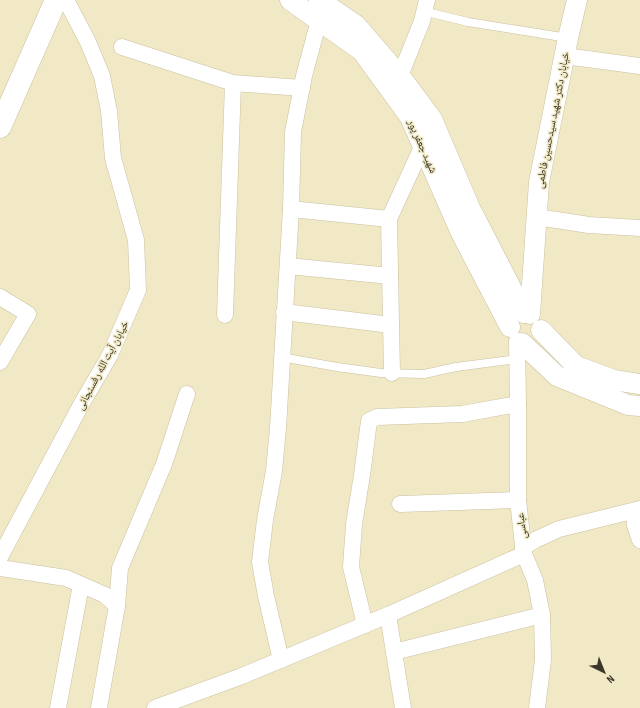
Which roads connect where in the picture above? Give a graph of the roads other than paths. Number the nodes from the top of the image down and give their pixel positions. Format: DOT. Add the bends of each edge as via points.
graph roads {
  1 [pos="56,0"];
  2 [pos="66,0"];
  3 [pos="290,0"];
  4 [pos="319,0"];
  5 [pos="577,0"];
  6 [pos="425,6"];
  7 [pos="319,20"];
  8 [pos="122,47"];
  9 [pos="566,47"];
  10 [pos="640,66"];
  11 [pos="400,76"];
  12 [pos="233,83"];
  13 [pos="302,88"];
  14 [pos="0,127"];
  15 [pos="422,145"];
  16 [pos="291,209"];
  17 [pos="537,217"];
  18 [pos="389,218"];
  19 [pos="640,228"];
  20 [pos="288,266"];
  21 [pos="390,276"];
  22 [pos="0,297"];
  23 [pos="284,312"];
  24 [pos="527,313"];
  25 [pos="224,315"];
  26 [pos="391,325"];
  27 [pos="541,330"];
  28 [pos="517,343"];
  29 [pos="282,357"];
  30 [pos="0,362"];
  31 [pos="392,373"];
  32 [pos="640,384"];
  33 [pos="187,394"];
  34 [pos="518,404"];
  35 [pos="640,406"];
  36 [pos="518,500"];
  37 [pos="400,504"];
  38 [pos="637,510"];
  39 [pos="640,540"];
  40 [pos="524,550"];
  41 [pos="0,557"];
  42 [pos="0,568"];
  43 [pos="81,585"];
  44 [pos="117,606"];
  45 [pos="388,615"];
  46 [pos="542,616"];
  47 [pos="365,625"];
  48 [pos="394,652"];
  49 [pos="281,660"];
  50 [pos="58,708"];
  51 [pos="99,708"];
  52 [pos="155,708"];
  53 [pos="403,708"];
  54 [pos="537,708"];
  1 -- 14 [label="main road"];
  2 -- 41 [label="street, خیابان آیت الله رفسنجانی" via="102,76 109,110 113,158 136,240 138,290 110,355"];
  3 -- 7 [label="street, شهید جعفر پور"];
  4 -- 11 [label="street, شهید جعفر پور" via="356,25"];
  5 -- 9 [label="street, خیابان دکتر شهید سیدحسین فاطمی"];
  6 -- 9 [label="lane" via="468,22"];
  6 -- 11 [label="street" via="422,21"];
  7 -- 13 [label="street"];
  7 -- 15 [label="street, شهید جعفر پور" via="362,51 410,117"];
  8 -- 12 [label="street"];
  9 -- 10 [label="street"];
  9 -- 17 [label="street, خیابان دکتر شهید سیدحسین فاطمی" via="539,182"];
  11 -- 24 [label="street, شهید جعفر پور" via="432,119 470,208"];
  12 -- 13 [label="street"];
  12 -- 25 [label="street"];
  13 -- 16 [label="street" via="293,132"];
  15 -- 18 [label="street"];
  15 -- 28 [label="street, شهید جعفر پور" via="461,233"];
  16 -- 18 [label="street"];
  16 -- 20 [label="street"];
  17 -- 19 [label="street" via="589,225"];
  17 -- 24 [label="street, خیابان دکتر شهید سیدحسین فاطمی"];
  18 -- 21 [label="street"];
  20 -- 21 [label="street"];
  20 -- 23 [label="street"];
  21 -- 26 [label="street"];
  22 -- 30 [label="street" via="28,314"];
  23 -- 26 [label="street"];
  23 -- 29 [label="street"];
  24 -- 27 [label="street" via="540,322"];
  24 -- 28 [label="street" via="515,318"];
  26 -- 31 [label="street"];
  27 -- 28 [label="street" via="532,342"];
  27 -- 32 [label="street" via="576,366 614,380"];
  28 -- 31 [label="lane" via="456,367 424,374"];
  28 -- 34 [label="street, عباسی"];
  28 -- 35 [label="street, شهید جعفر پور" via="557,376 628,405"];
  29 -- 31 [label="lane"];
  29 -- 49 [label="street" via="274,471 260,562"];
  33 -- 44 [label="street" via="159,477 120,568"];
  34 -- 36 [label="street, عباسی"];
  34 -- 47 [label="street" via="462,414 377,417 369,421 354,524 351,568"];
  36 -- 37 [label="street"];
  36 -- 40 [label="street, عباسی"];
  38 -- 39 [label="street" via="635,525"];
  38 -- 40 [label="street" via="559,528"];
  40 -- 45 [label="street"];
  40 -- 46 [label="street, عباسی" via="535,580"];
  42 -- 43 [label="street" via="66,578"];
  43 -- 44 [label="street" via="105,595"];
  43 -- 50 [label="street"];
  44 -- 51 [label="street"];
  45 -- 47 [label="street"];
  45 -- 48 [label="street"];
  46 -- 48 [label="street"];
  46 -- 54 [label="street, عباسی" via="543,660"];
  47 -- 49 [label="street"];
  48 -- 53 [label="street"];
  49 -- 52 [label="street"];
}
